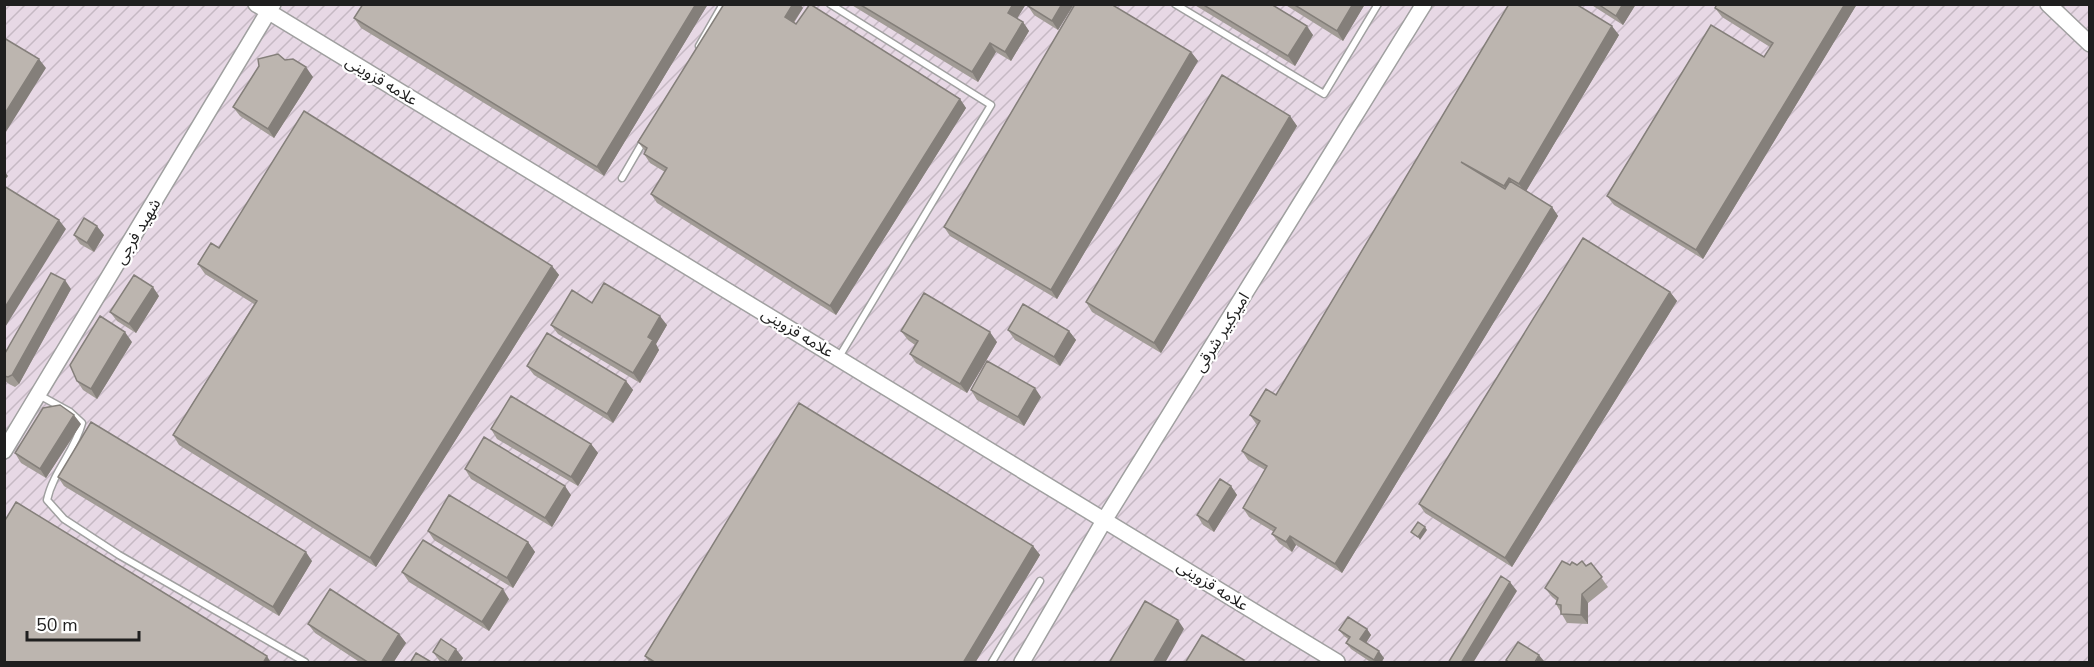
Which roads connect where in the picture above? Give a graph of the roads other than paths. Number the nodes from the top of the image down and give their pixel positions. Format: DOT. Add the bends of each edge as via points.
graph roads {
  1 [pos="723,4"];
  2 [pos="830,4"];
  3 [pos="1175,4"];
  4 [pos="1378,4"];
  5 [pos="1424,4"];
  6 [pos="2048,4"];
  7 [pos="266,7"];
  8 [pos="2090,44"];
  9 [pos="693,56"];
  10 [pos="646,137"];
  11 [pos="622,178"];
  12 [pos="839,357"];
  13 [pos="39,394"];
  14 [pos="4,451"];
  15 [pos="1105,519"];
  16 [pos="1040,581"];
  17 [pos="305,663"];
  18 [pos="992,663"];
  19 [pos="1022,663"];
  20 [pos="1337,663"];
  1 -- 9 [label="lane"];
  2 -- 12 [label="lane" via="991,105"];
  3 -- 4 [label="lane" via="1324,94"];
  5 -- 15 [label="street, امیرکبیر شرقی"];
  6 -- 8 [label="street"];
  7 -- 12 [label="street, علامه قزوینی"];
  7 -- 13 [label="street, شهید فرجی"];
  10 -- 11 [label="lane"];
  12 -- 15 [label="street, علامه قزوینی"];
  13 -- 14 [label="street, شهید فرجی"];
  13 -- 17 [label="lane" via="82,423 47,500 64,519"];
  15 -- 19 [label="street, امیرکبیر شرقی"];
  15 -- 20 [label="street, علامه قزوینی"];
  16 -- 18 [label="lane"];
}
